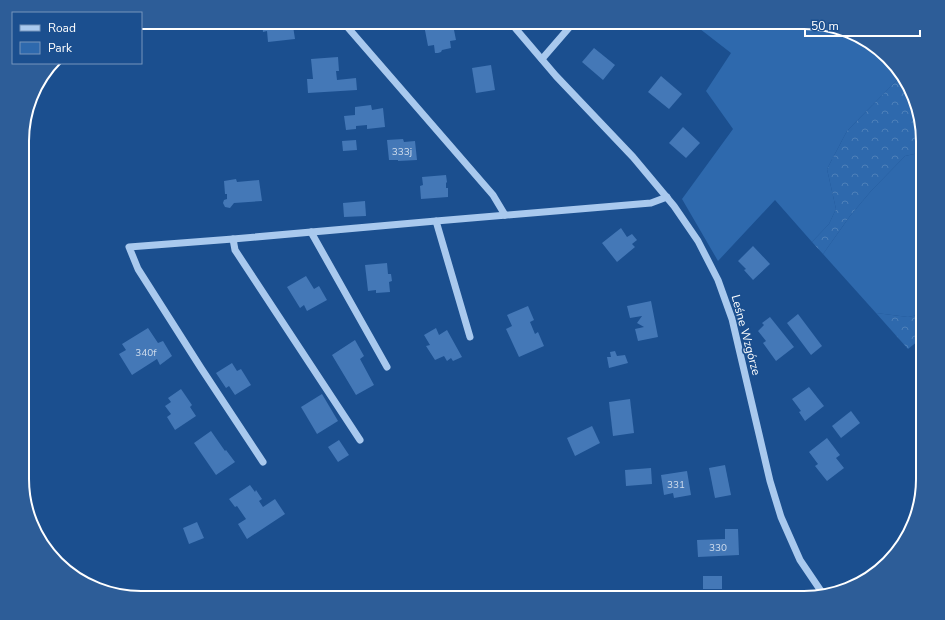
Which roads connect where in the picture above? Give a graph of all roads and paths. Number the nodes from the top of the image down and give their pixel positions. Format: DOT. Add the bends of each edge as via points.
graph roads {
  1 [pos="349,29"];
  2 [pos="516,29"];
  3 [pos="568,29"];
  4 [pos="542,59"];
  5 [pos="667,197"];
  6 [pos="505,215"];
  7 [pos="436,221"];
  8 [pos="311,232"];
  9 [pos="233,239"];
  10 [pos="470,337"];
  11 [pos="387,367"];
  12 [pos="360,440"];
  13 [pos="263,462"];
  14 [pos="820,590"];
  1 -- 6 [label="street" via="492,195"];
  2 -- 4 [label="street, Leśne Wzgórze"];
  3 -- 4 [label="street"];
  4 -- 5 [label="street, Leśne Wzgórze"];
  5 -- 6 [label="street" via="651,204"];
  5 -- 14 [label="street, Leśne Wzgórze" via="698,241 718,280 732,319 770,481 781,517 800,560"];
  6 -- 7 [label="street"];
  7 -- 8 [label="street"];
  7 -- 10 [label="street"];
  8 -- 9 [label="street"];
  8 -- 11 [label="street"];
  9 -- 12 [label="street" via="235,250"];
  9 -- 13 [label="street" via="129,247 138,269"];
}
